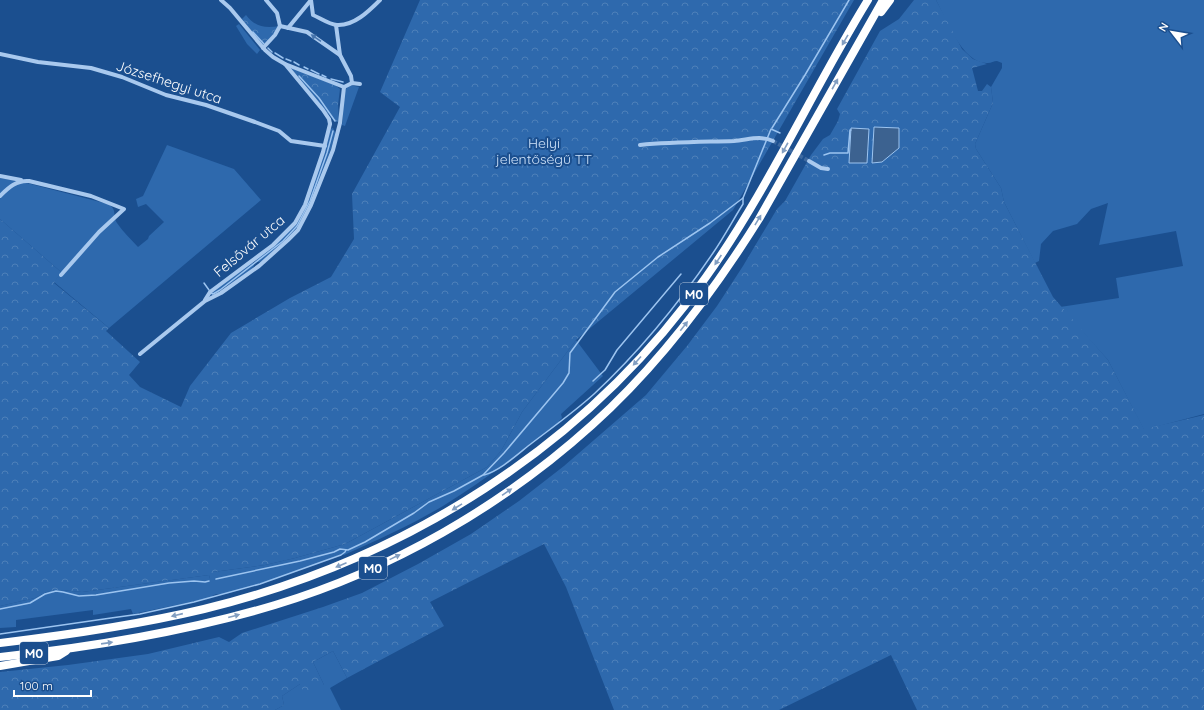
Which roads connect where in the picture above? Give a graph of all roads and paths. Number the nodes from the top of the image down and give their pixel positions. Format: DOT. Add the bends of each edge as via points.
graph roads {
  1 [pos="221,0"];
  2 [pos="266,0"];
  3 [pos="311,0"];
  4 [pos="380,0"];
  5 [pos="883,0"];
  6 [pos="890,0"];
  7 [pos="866,2"];
  8 [pos="336,25"];
  9 [pos="280,26"];
  10 [pos="288,28"];
  11 [pos="866,29"];
  12 [pos="263,48"];
  13 [pos="0,54"];
  14 [pos="340,55"];
  15 [pos="285,64"];
  16 [pos="352,82"];
  17 [pos="360,84"];
  18 [pos="344,87"];
  19 [pos="330,124"];
  20 [pos="338,125"];
  21 [pos="773,141"];
  22 [pos="640,145"];
  23 [pos="325,146"];
  24 [pos="809,161"];
  25 [pos="828,169"];
  26 [pos="0,176"];
  27 [pos="21,180"];
  28 [pos="0,196"];
  29 [pos="61,275"];
  30 [pos="205,301"];
  31 [pos="140,354"];
  32 [pos="0,643"];
  33 [pos="68,649"];
  34 [pos="0,657"];
  35 [pos="0,666"];
  1 -- 12 [label="street"];
  2 -- 9 [label="street" via="277,13"];
  3 -- 8 [label="street" via="313,15"];
  3 -- 10 [label="street"];
  4 -- 8 [label="street" via="366,14 352,22"];
  5 -- 11 [label="highway, M0"];
  6 -- 11 [label="highway"];
  7 -- 32 [label="highway, M0, one-way" via="749,211 692,297 640,359 605,395 514,468 456,508 418,529 300,581 167,618"];
  8 -- 14 [label="street"];
  9 -- 10 [label="street"];
  9 -- 12 [label="street"];
  14 -- 10 [label="street, one-way" via="307,32"];
  33 -- 11 [label="highway, M0, one-way" via="146,637 210,623 326,587 379,565 439,534 484,508 555,456 593,424 630,387 676,337 709,294 759,219"];
  12 -- 15 [label="street"];
  13 -- 23 [label="street, Józsefhegyi utca" via="38,62 91,68 166,95 206,105 255,122 279,131 292,141"];
  14 -- 16 [label="street"];
  15 -- 18 [label="street"];
  15 -- 19 [label="street" via="323,110"];
  16 -- 17 [label="street"];
  16 -- 18 [label="street"];
  18 -- 20 [label="street, Felsővár utca"];
  19 -- 20 [label="street"];
  19 -- 23 [label="street, Felsővár utca"];
  20 -- 30 [label="street, Felsővár utca" via="333,150 321,182 298,230 259,266"];
  21 -- 22 [label="street" via="761,137 741,141"];
  23 -- 30 [label="street, Felsővár utca" via="305,205 295,223 273,245 210,292"];
  24 -- 25 [label="street"];
  26 -- 27 [label="street"];
  27 -- 28 [label="street"];
  27 -- 29 [label="street" via="83,194 124,208"];
  30 -- 31 [label="street, Felsővár utca"];
  33 -- 34 [label="highway, M0"];
  33 -- 35 [label="highway" via="58,656"];
}
